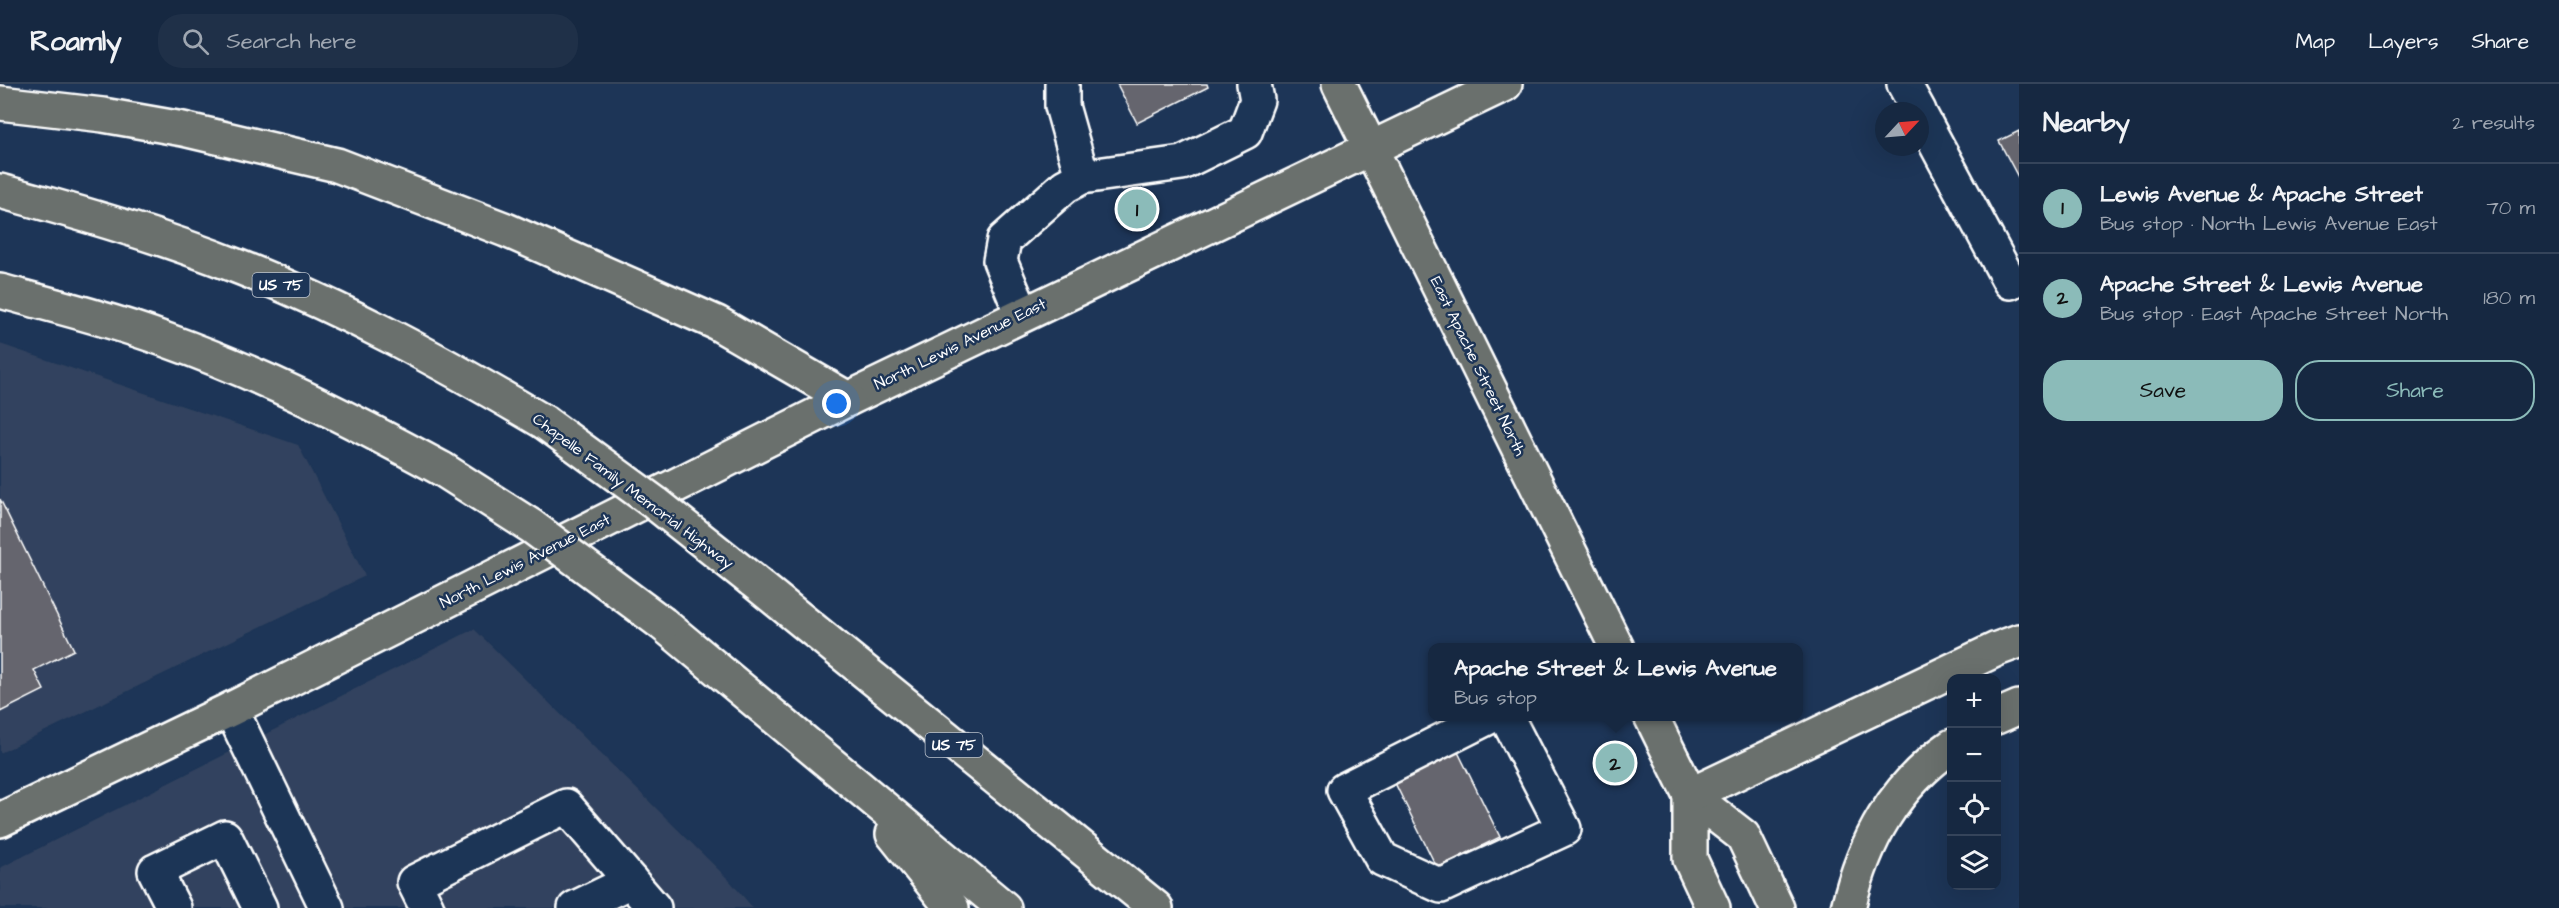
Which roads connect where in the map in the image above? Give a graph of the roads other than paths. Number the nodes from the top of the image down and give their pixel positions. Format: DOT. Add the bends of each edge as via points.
graph roads {
  1 [pos="1062,84"];
  2 [pos="1254,84"];
  3 [pos="1340,84"];
  4 [pos="1505,84"];
  5 [pos="1904,84"];
  6 [pos="1914,102"];
  7 [pos="0,104"];
  8 [pos="1929,131"];
  9 [pos="1372,149"];
  10 [pos="1082,177"];
  11 [pos="0,191"];
  12 [pos="2010,282"];
  13 [pos="0,291"];
  14 [pos="1022,315"];
  15 [pos="848,399"];
  16 [pos="2019,641"];
  17 [pos="1615,643"];
  18 [pos="2019,707"];
  19 [pos="231,708"];
  20 [pos="2001,715"];
  21 [pos="1483,721"];
  22 [pos="1508,721"];
  23 [pos="1653,721"];
  24 [pos="1947,750"];
  25 [pos="848,779"];
  26 [pos="1690,795"];
  27 [pos="0,820"];
  28 [pos="631,881"];
  29 [pos="174,908"];
  30 [pos="260,908"];
  31 [pos="327,908"];
  32 [pos="427,908"];
  33 [pos="575,908"];
  34 [pos="654,908"];
  35 [pos="952,908"];
  36 [pos="1004,908"];
  37 [pos="1156,908"];
  38 [pos="1713,908"];
  39 [pos="1777,908"];
  40 [pos="1848,908"];
  1 -- 10 [label="street" via="1062,106"];
  2 -- 10 [label="street" via="1257,100 1245,132 1182,163"];
  3 -- 9 [label="main road, East Apache Street North"];
  4 -- 9 [label="main road, North Lewis Avenue East"];
  5 -- 6 [label="street"];
  7 -- 15 [label="main road" via="183,129 337,165 506,230 717,323"];
  8 -- 12 [label="street"];
  9 -- 14 [label="main road, North Lewis Avenue East"];
  9 -- 17 [label="main road, East Apache Street North"];
  10 -- 14 [label="street" via="1065,186 1004,240 1000,261"];
  11 -- 37 [label="main road, Chapelle Family Memorial Highway / US 75, bridge" via="110,221 239,267 371,325 544,422 752,580"];
  13 -- 25 [label="main road, bridge" via="166,339 261,377 349,418 442,469 531,526 663,624"];
  14 -- 15 [label="main road, North Lewis Avenue East"];
  15 -- 19 [label="main road, North Lewis Avenue East"];
  16 -- 26 [label="main road"];
  18 -- 20 [label="main road"];
  19 -- 27 [label="main road, North Lewis Avenue East"];
  19 -- 31 [label="street"];
  21 -- 22 [label="street" via="1344,790 1382,860 1441,886 1564,829"];
  23 -- 26 [label="main road"];
  24 -- 40 [label="main road" via="1897,796 1863,855"];
  25 -- 35 [label="main road"];
  25 -- 36 [label="main road"];
  26 -- 38 [label="main road" via="1690,859"];
  26 -- 39 [label="main road" via="1743,836"];
  28 -- 32 [label="street" via="566,806 414,882"];
  28 -- 33 [label="street"];
  28 -- 34 [label="street"];
  29 -- 30 [label="street" via="155,871 225,837"];
}
